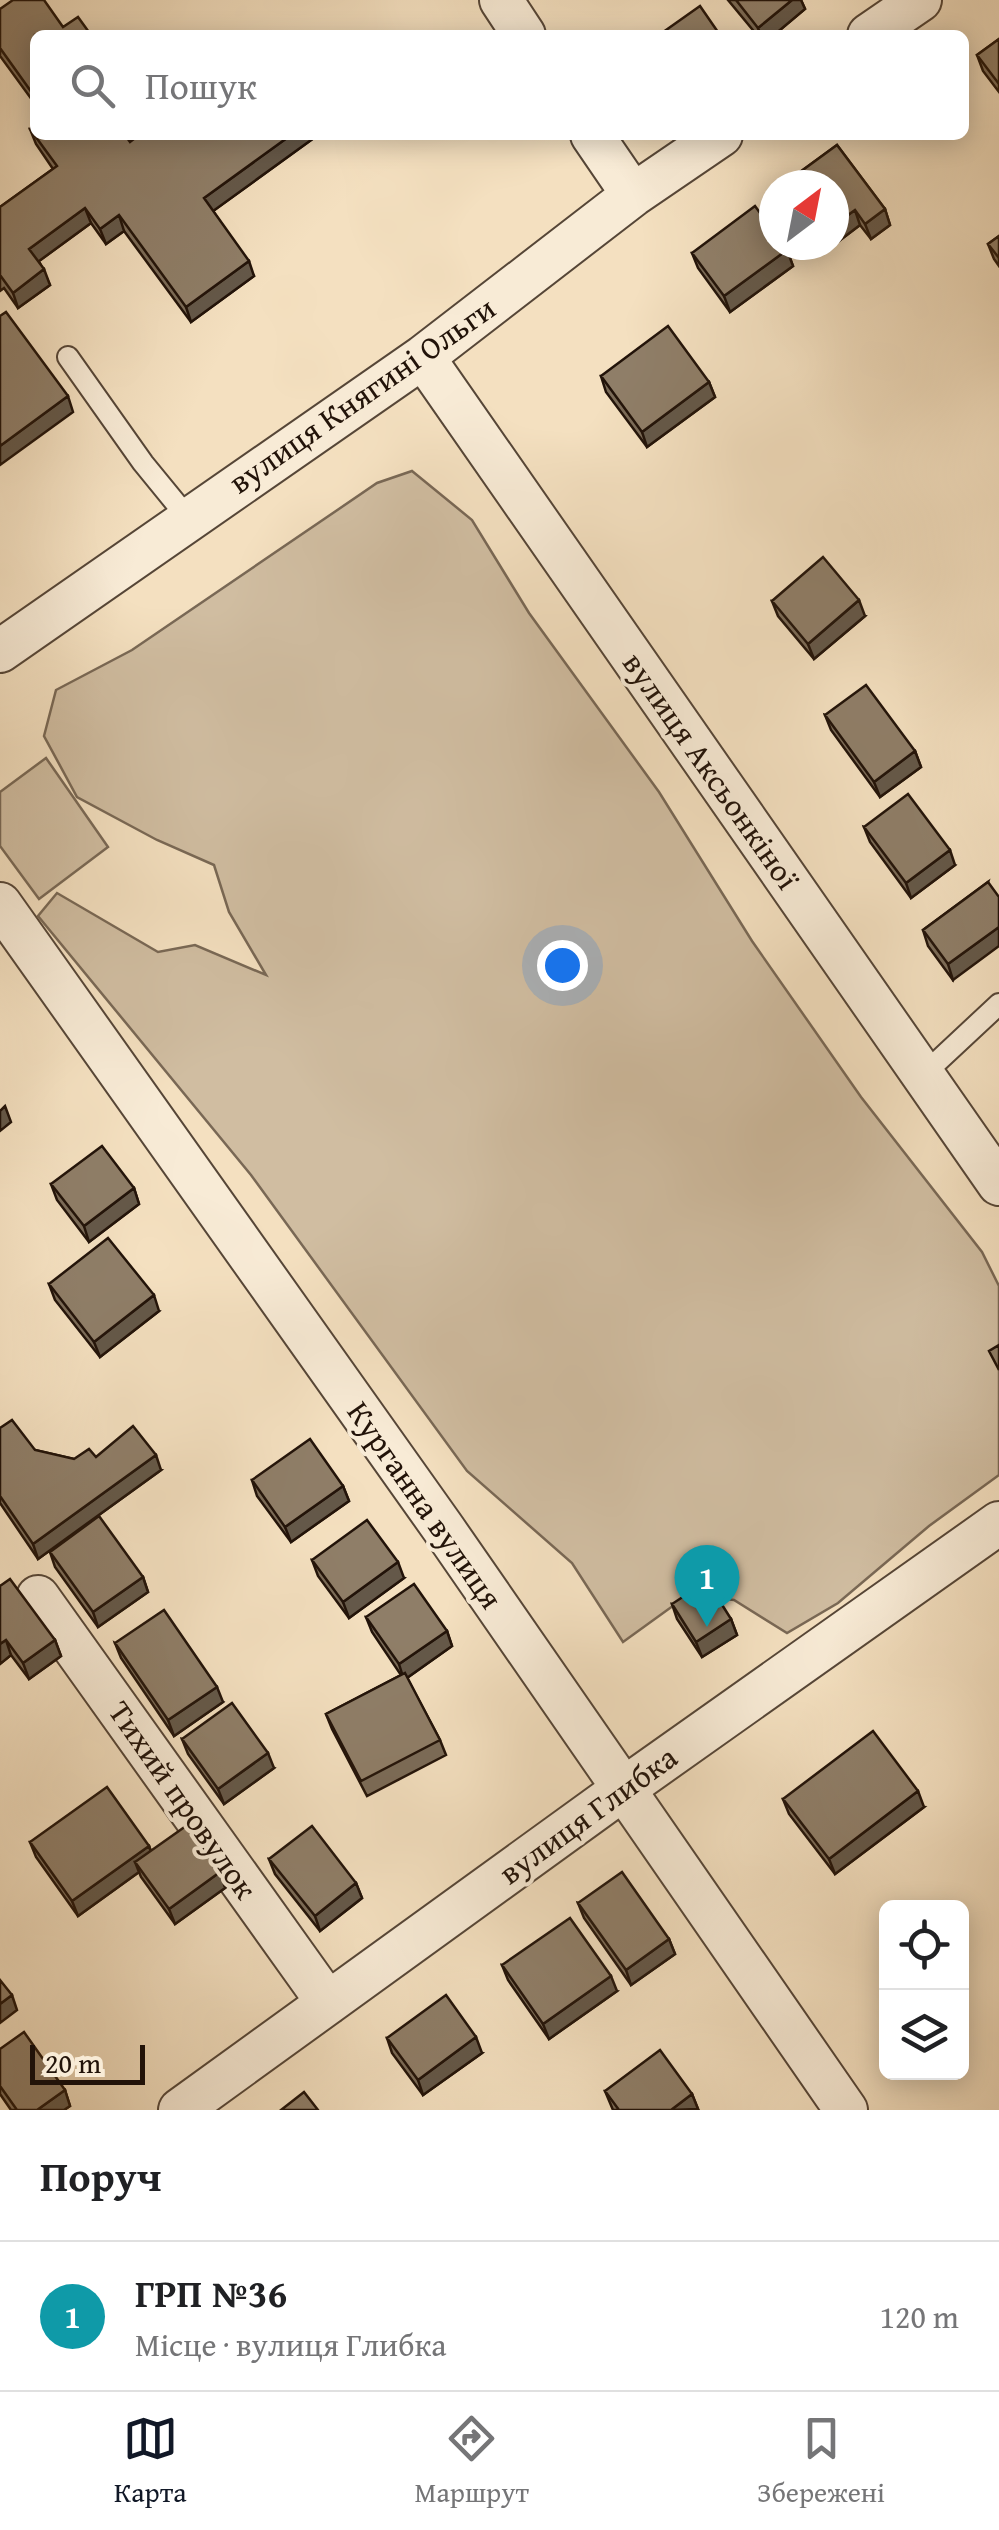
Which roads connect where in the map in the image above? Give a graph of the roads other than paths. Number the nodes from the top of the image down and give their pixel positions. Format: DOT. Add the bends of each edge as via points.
graph roads {
  1 [pos="501,0"];
  2 [pos="920,0"];
  3 [pos="521,30"];
  4 [pos="875,30"];
  5 [pos="595,140"];
  6 [pos="714,140"];
  7 [pos="633,194"];
  8 [pos="422,356"];
  9 [pos="68,357"];
  10 [pos="188,518"];
  11 [pos="0,650"];
  12 [pos="0,904"];
  13 [pos="999,1004"];
  14 [pos="923,1075"];
  15 [pos="999,1184"];
  16 [pos="999,1523"];
  17 [pos="38,1598"];
  18 [pos="622,1790"];
  19 [pos="328,2003"];
  20 [pos="180,2110"];
  21 [pos="846,2110"];
  1 -- 3 [label="street"];
  2 -- 4 [label="street"];
  5 -- 7 [label="street"];
  6 -- 7 [label="street, вулиця Княгині Ольги"];
  7 -- 8 [label="street, вулиця Княгині Ольги"];
  8 -- 10 [label="street, вулиця Княгині Ольги"];
  8 -- 14 [label="street, вулиця Аксьонкіної"];
  9 -- 10 [label="lane"];
  10 -- 11 [label="street, вулиця Княгині Ольги"];
  12 -- 18 [label="street, Курганна вулиця"];
  13 -- 14 [label="lane"];
  14 -- 15 [label="street, вулиця Аксьонкіної"];
  16 -- 18 [label="street, вулиця Глибка"];
  17 -- 19 [label="street, Тихий провулок"];
  18 -- 19 [label="street, вулиця Глибка"];
  18 -- 21 [label="street, Курганна вулиця"];
  19 -- 20 [label="street, вулиця Глибка"];
}
